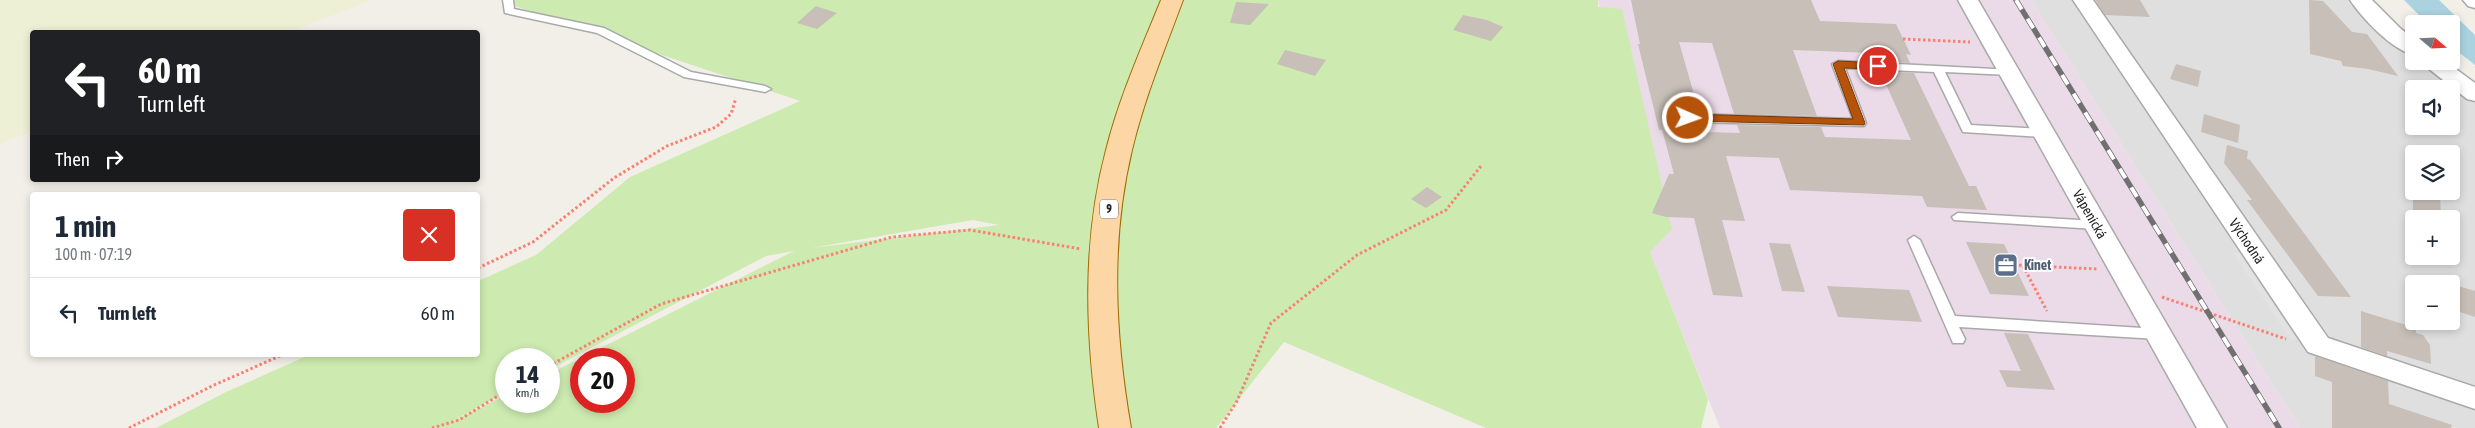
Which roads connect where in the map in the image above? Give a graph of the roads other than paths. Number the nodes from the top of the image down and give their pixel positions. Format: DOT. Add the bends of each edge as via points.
graph roads {
  1 [pos="508,0"];
  2 [pos="1172,0"];
  3 [pos="1968,0"];
  4 [pos="2083,0"];
  5 [pos="2360,0"];
  6 [pos="2405,43"];
  7 [pos="1938,69"];
  8 [pos="2442,70"];
  9 [pos="2010,72"];
  10 [pos="766,89"];
  11 [pos="2475,94"];
  12 [pos="1688,118"];
  13 [pos="2044,133"];
  14 [pos="1958,217"];
  15 [pos="2096,225"];
  16 [pos="1914,240"];
  17 [pos="1950,321"];
  18 [pos="2158,334"];
  19 [pos="1958,339"];
  20 [pos="2475,398"];
  21 [pos="1115,428"];
  22 [pos="2212,428"];
  1 -- 10 [label="lane" via="509,11 600,30 688,75"];
  2 -- 21 [label="main road, 9" via="1129,115 1110,194 1102,296 1104,345"];
  3 -- 9 [label="street, Vápenická"];
  4 -- 20 [label="street, Východná" via="2318,345"];
  5 -- 6 [label="street"];
  7 -- 9 [label="lane"];
  7 -- 12 [label="lane" via="1838,64 1860,123"];
  7 -- 13 [label="lane" via="1967,129"];
  8 -- 11 [label="street"];
  9 -- 13 [label="street, Vápenická"];
  13 -- 15 [label="street, Vápenická"];
  14 -- 15 [label="lane"];
  15 -- 18 [label="street, Vápenická"];
  16 -- 17 [label="lane"];
  17 -- 18 [label="lane"];
  17 -- 19 [label="lane"];
  18 -- 22 [label="street, Vápenická"];
}
